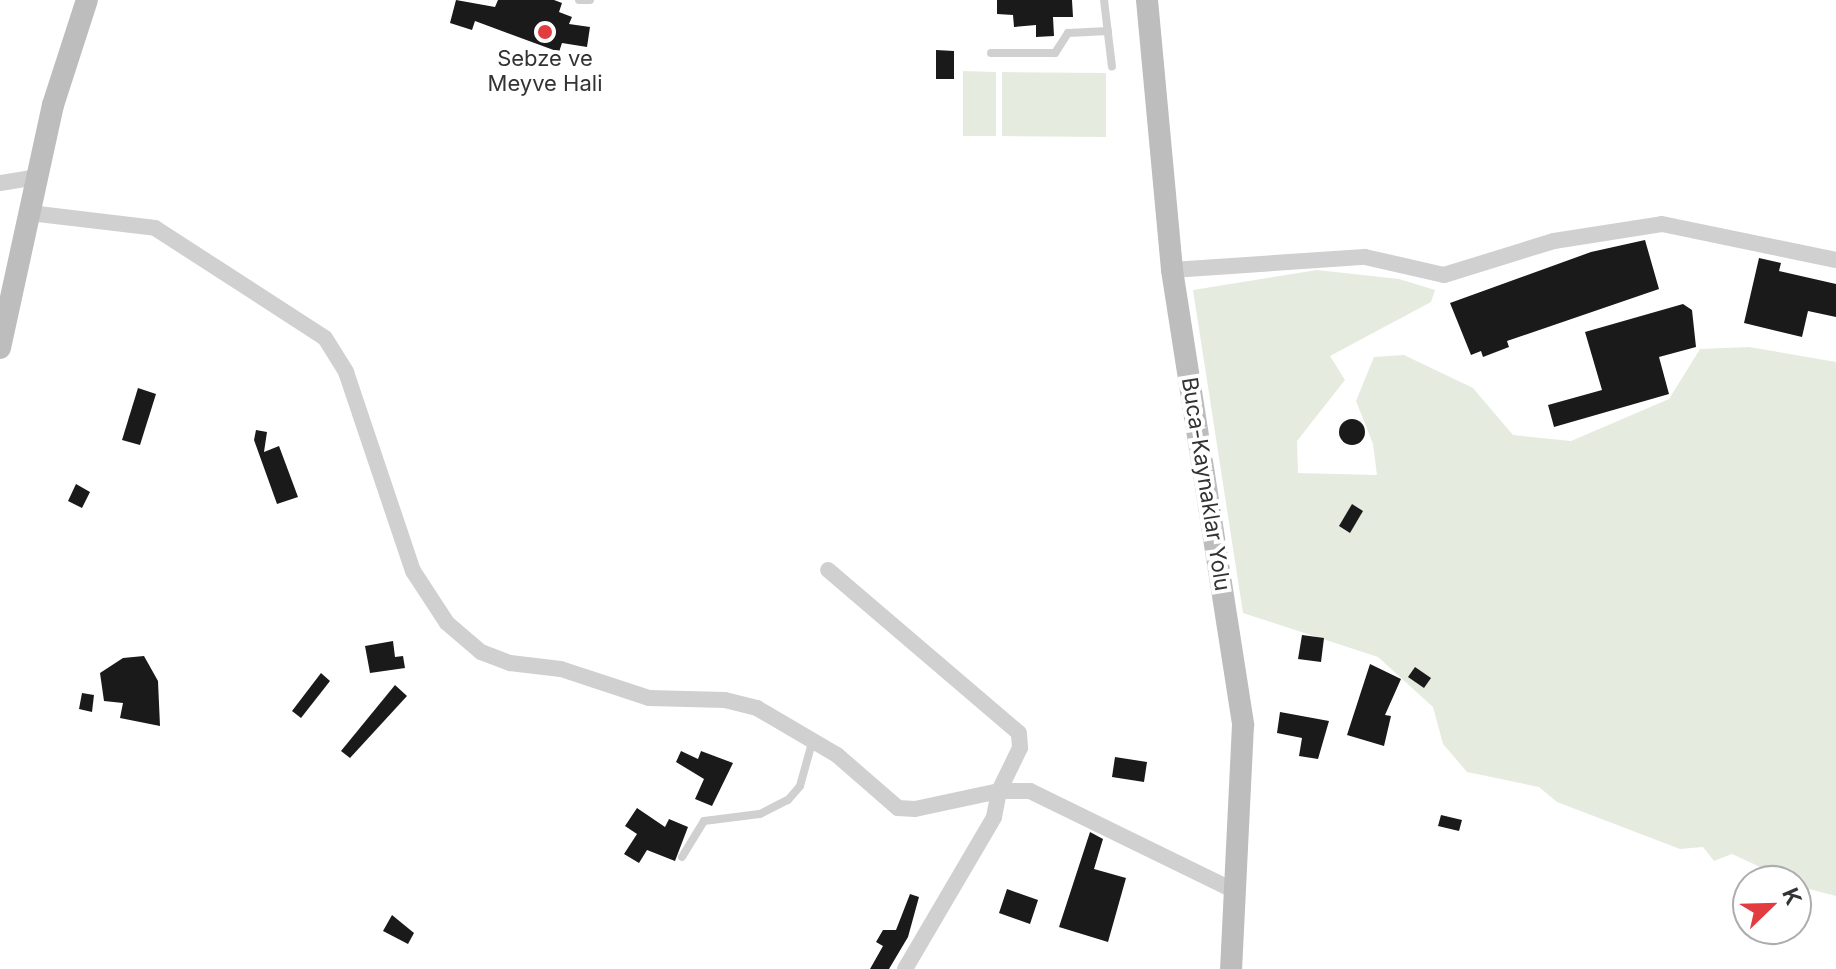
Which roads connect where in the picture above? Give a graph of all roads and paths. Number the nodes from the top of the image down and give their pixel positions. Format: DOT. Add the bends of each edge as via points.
graph roads {
  1 [pos="87,0"];
  2 [pos="579,0"];
  3 [pos="590,0"];
  4 [pos="1104,0"];
  5 [pos="1147,0"];
  6 [pos="1108,31"];
  7 [pos="991,53"];
  8 [pos="1112,67"];
  9 [pos="37,177"];
  10 [pos="0,183"];
  11 [pos="30,213"];
  12 [pos="1836,260"];
  13 [pos="1172,270"];
  14 [pos="0,348"];
  15 [pos="828,570"];
  16 [pos="813,739"];
  17 [pos="999,791"];
  18 [pos="682,857"];
  19 [pos="1233,890"];
  20 [pos="905,969"];
  21 [pos="1231,969"];
  1 -- 9 [label="street" via="53,105"];
  2 -- 3 [label="lane"];
  4 -- 6 [label="lane"];
  5 -- 13 [label="street, Buca-Kaynaklar Yolu"];
  6 -- 7 [label="lane" via="1068,33 1055,53"];
  6 -- 8 [label="lane"];
  9 -- 10 [label="street"];
  9 -- 11 [label="street"];
  11 -- 14 [label="street"];
  11 -- 16 [label="street" via="155,228 325,338 346,372 413,571 447,623 481,652 510,663 561,669 649,698 741,703 773,714"];
  12 -- 13 [label="street" via="1662,224 1554,241 1444,275 1365,257"];
  13 -- 19 [label="street, Buca-Kaynaklar Yolu" via="1243,725"];
  15 -- 17 [label="street" via="1019,733 1020,748"];
  16 -- 17 [label="street" via="898,808"];
  16 -- 18 [label="lane" via="800,786 788,800 760,814 704,821"];
  17 -- 19 [label="street" via="1030,791"];
  17 -- 20 [label="street" via="994,817"];
  19 -- 21 [label="street, Buca-Kaynaklar Yolu"];
}
